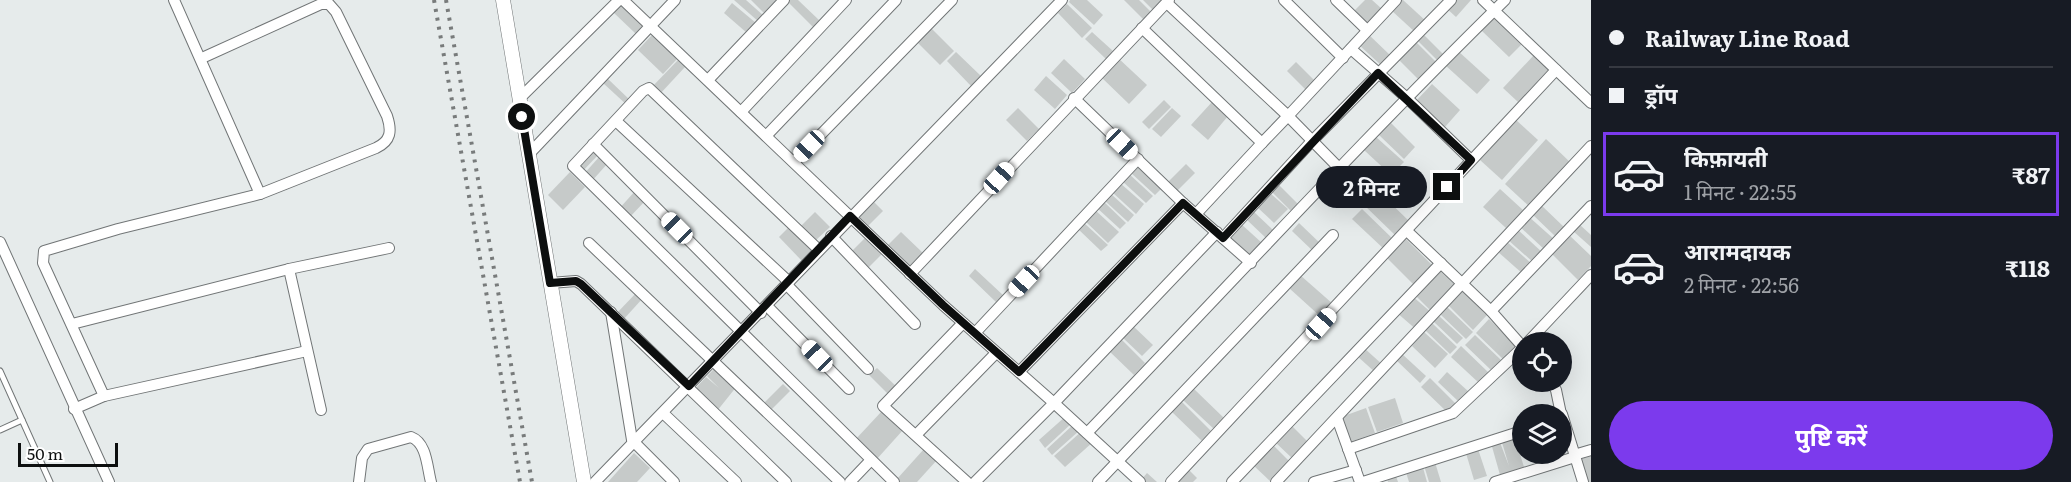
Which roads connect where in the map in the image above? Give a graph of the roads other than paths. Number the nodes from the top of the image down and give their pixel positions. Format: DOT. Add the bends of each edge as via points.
graph roads {
  1 [pos="174,0"];
  2 [pos="621,0"];
  3 [pos="675,0"];
  4 [pos="783,0"];
  5 [pos="846,0"];
  6 [pos="896,0"];
  7 [pos="952,0"];
  8 [pos="1062,0"];
  9 [pos="1284,0"];
  10 [pos="1336,0"];
  11 [pos="1396,0"];
  12 [pos="1451,0"];
  13 [pos="1483,0"];
  14 [pos="1504,0"];
  15 [pos="504,1"];
  16 [pos="1168,2"];
  17 [pos="335,3"];
  18 [pos="1494,11"];
  19 [pos="651,26"];
  20 [pos="1142,28"];
  21 [pos="1368,30"];
  22 [pos="1351,49"];
  23 [pos="201,58"];
  24 [pos="1343,58"];
  25 [pos="1556,70"];
  26 [pos="1378,73"];
  27 [pos="708,80"];
  28 [pos="1074,98"];
  29 [pos="1407,98"];
  30 [pos="519,99"];
  31 [pos="1591,103"];
  32 [pos="741,112"];
  33 [pos="1287,116"];
  34 [pos="616,121"];
  35 [pos="766,136"];
  36 [pos="1312,141"];
  37 [pos="1262,143"];
  38 [pos="593,144"];
  39 [pos="1591,146"];
  40 [pos="529,154"];
  41 [pos="1138,159"];
  42 [pos="1471,160"];
  43 [pos="794,162"];
  44 [pos="1338,167"];
  45 [pos="260,194"];
  46 [pos="1183,203"];
  47 [pos="1591,206"];
  48 [pos="1196,214"];
  49 [pos="850,216"];
  50 [pos="1407,231"];
  51 [pos="1334,234"];
  52 [pos="1220,235"];
  53 [pos="831,236"];
  54 [pos="0,242"];
  55 [pos="589,243"];
  56 [pos="389,248"];
  57 [pos="819,250"];
  58 [pos="1251,263"];
  59 [pos="1441,263"];
  60 [pos="289,269"];
  61 [pos="910,274"];
  62 [pos="1591,275"];
  63 [pos="550,283"];
  64 [pos="788,283"];
  65 [pos="1463,284"];
  66 [pos="764,309"];
  67 [pos="1491,311"];
  68 [pos="611,312"];
  69 [pos="963,323"];
  70 [pos="72,324"];
  71 [pos="915,324"];
  72 [pos="741,332"];
  73 [pos="1537,332"];
  74 [pos="975,333"];
  75 [pos="1512,335"];
  76 [pos="307,351"];
  77 [pos="996,353"];
  78 [pos="1512,357"];
  79 [pos="714,362"];
  80 [pos="868,369"];
  81 [pos="0,371"];
  82 [pos="1019,372"];
  83 [pos="689,386"];
  84 [pos="849,389"];
  85 [pos="104,396"];
  86 [pos="1054,403"];
  87 [pos="74,410"];
  88 [pos="321,410"];
  89 [pos="663,413"];
  90 [pos="1337,417"];
  91 [pos="22,420"];
  92 [pos="0,430"];
  93 [pos="1087,433"];
  94 [pos="1512,434"];
  95 [pos="916,435"];
  96 [pos="633,443"];
  97 [pos="1348,449"];
  98 [pos="1572,450"];
  99 [pos="1591,450"];
  100 [pos="1574,456"];
  101 [pos="871,460"];
  102 [pos="1118,461"];
  103 [pos="1356,470"];
  104 [pos="50,482"];
  105 [pos="109,482"];
  106 [pos="359,482"];
  107 [pos="431,482"];
  108 [pos="584,482"];
  109 [pos="595,482"];
  110 [pos="674,482"];
  111 [pos="736,482"];
  112 [pos="786,482"];
  113 [pos="840,482"];
  114 [pos="850,482"];
  115 [pos="894,482"];
  116 [pos="967,482"];
  117 [pos="975,482"];
  118 [pos="1098,482"];
  119 [pos="1140,482"];
  120 [pos="1171,482"];
  121 [pos="1232,482"];
  122 [pos="1276,482"];
  123 [pos="1314,482"];
  124 [pos="1361,482"];
  125 [pos="1495,482"];
  126 [pos="1583,482"];
  1 -- 23 [label="street"];
  2 -- 19 [label="street"];
  2 -- 30 [label="street"];
  3 -- 19 [label="street"];
  4 -- 27 [label="street"];
  5 -- 32 [label="street"];
  6 -- 35 [label="street"];
  7 -- 43 [label="street"];
  8 -- 49 [label="street"];
  9 -- 24 [label="street"];
  10 -- 21 [label="street"];
  11 -- 21 [label="street"];
  12 -- 26 [label="street"];
  13 -- 18 [label="street"];
  14 -- 18 [label="street"];
  15 -- 30 [label="street"];
  16 -- 20 [label="street"];
  16 -- 33 [label="street"];
  17 -- 23 [label="street" via="321,4"];
  17 -- 45 [label="street" via="387,116 389,138 376,148"];
  18 -- 25 [label="street"];
  18 -- 29 [label="street"];
  19 -- 27 [label="street"];
  19 -- 40 [label="street"];
  20 -- 28 [label="street"];
  20 -- 37 [label="street"];
  21 -- 22 [label="street"];
  22 -- 24 [label="street"];
  22 -- 26 [label="street"];
  23 -- 45 [label="street"];
  24 -- 33 [label="street"];
  25 -- 31 [label="street"];
  25 -- 42 [label="street"];
  26 -- 29 [label="street"];
  26 -- 36 [label="street"];
  27 -- 32 [label="street"];
  28 -- 41 [label="street"];
  28 -- 61 [label="street"];
  29 -- 42 [label="street"];
  29 -- 44 [label="street"];
  30 -- 40 [label="street"];
  32 -- 35 [label="street"];
  33 -- 36 [label="street"];
  33 -- 37 [label="street"];
  34 -- 38 [label="street"];
  34 -- 57 [label="street" via="649,88"];
  34 -- 64 [label="street"];
  35 -- 43 [label="street"];
  36 -- 44 [label="street"];
  36 -- 52 [label="street"];
  37 -- 48 [label="street"];
  38 -- 66 [label="street"];
  38 -- 72 [label="street" via="573,168"];
  39 -- 65 [label="street"];
  40 -- 63 [label="street"];
  41 -- 46 [label="street"];
  41 -- 74 [label="street"];
  42 -- 50 [label="street"];
  43 -- 49 [label="street"];
  44 -- 58 [label="street"];
  45 -- 70 [label="street" via="44,251 43,263"];
  46 -- 48 [label="street"];
  46 -- 82 [label="street"];
  47 -- 67 [label="street"];
  48 -- 52 [label="street"];
  49 -- 53 [label="street"];
  49 -- 61 [label="street"];
  50 -- 59 [label="street"];
  50 -- 120 [label="street"];
  51 -- 102 [label="street"];
  52 -- 58 [label="street"];
  52 -- 86 [label="street"];
  53 -- 57 [label="street"];
  53 -- 71 [label="street"];
  54 -- 87 [label="street"];
  55 -- 79 [label="street"];
  56 -- 60 [label="street"];
  57 -- 64 [label="street"];
  58 -- 93 [label="street"];
  59 -- 65 [label="street"];
  59 -- 121 [label="street"];
  60 -- 70 [label="street"];
  60 -- 76 [label="street"];
  61 -- 69 [label="street"];
  62 -- 73 [label="street"];
  63 -- 68 [label="street" via="576,281"];
  63 -- 108 [label="street"];
  64 -- 66 [label="street"];
  64 -- 80 [label="street"];
  65 -- 67 [label="street"];
  65 -- 90 [label="street"];
  66 -- 72 [label="street"];
  66 -- 84 [label="street"];
  67 -- 75 [label="street"];
  68 -- 83 [label="street"];
  68 -- 96 [label="street"];
  69 -- 74 [label="street"];
  69 -- 95 [label="street" via="883,406"];
  70 -- 85 [label="street"];
  72 -- 79 [label="street"];
  72 -- 101 [label="street"];
  74 -- 77 [label="street"];
  76 -- 85 [label="street"];
  76 -- 88 [label="street"];
  77 -- 82 [label="street"];
  77 -- 95 [label="street"];
  78 -- 97 [label="street" via="1453,413"];
  79 -- 83 [label="street"];
  79 -- 113 [label="street"];
  81 -- 91 [label="lane"];
  82 -- 86 [label="street"];
  83 -- 89 [label="street"];
  83 -- 112 [label="street"];
  85 -- 87 [label="street"];
  86 -- 93 [label="street"];
  86 -- 117 [label="street"];
  87 -- 105 [label="street"];
  89 -- 96 [label="street"];
  89 -- 111 [label="street"];
  90 -- 97 [label="street"];
  90 -- 122 [label="street"];
  91 -- 92 [label="lane"];
  91 -- 104 [label="lane"];
  93 -- 102 [label="street"];
  94 -- 124 [label="street"];
  95 -- 116 [label="street"];
  96 -- 109 [label="street"];
  96 -- 110 [label="street"];
  97 -- 103 [label="street"];
  98 -- 100 [label="street"];
  99 -- 100 [label="street"];
  100 -- 125 [label="street"];
  100 -- 126 [label="street"];
  101 -- 114 [label="street"];
  101 -- 115 [label="street"];
  102 -- 118 [label="street"];
  102 -- 119 [label="street"];
  103 -- 123 [label="street"];
  103 -- 124 [label="street"];
  106 -- 107 [label="street" via="362,458 368,449 406,437 418,440 422,447"];
}
